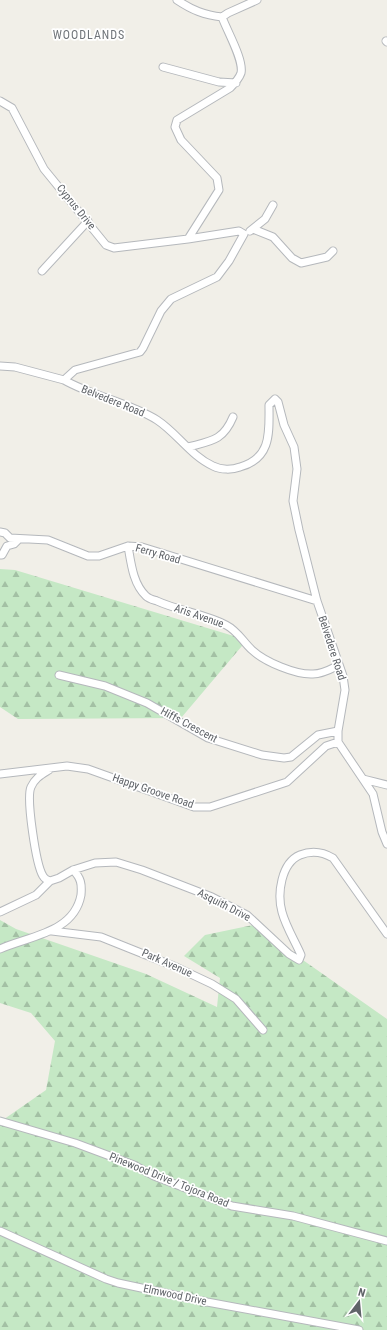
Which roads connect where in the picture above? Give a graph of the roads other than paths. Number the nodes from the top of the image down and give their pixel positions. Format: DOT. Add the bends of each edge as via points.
graph roads {
  1 [pos="177,0"];
  2 [pos="257,0"];
  3 [pos="222,17"];
  4 [pos="163,67"];
  5 [pos="236,83"];
  6 [pos="0,101"];
  7 [pos="273,205"];
  8 [pos="88,222"];
  9 [pos="253,229"];
  10 [pos="244,234"];
  11 [pos="188,239"];
  12 [pos="333,250"];
  13 [pos="42,271"];
  14 [pos="0,366"];
  15 [pos="64,380"];
  16 [pos="233,417"];
  17 [pos="188,447"];
  18 [pos="0,532"];
  19 [pos="19,539"];
  20 [pos="128,546"];
  21 [pos="0,555"];
  22 [pos="317,601"];
  23 [pos="339,665"];
  24 [pos="59,675"];
  25 [pos="338,731"];
  26 [pos="338,742"];
  27 [pos="52,768"];
  28 [pos="0,774"];
  29 [pos="363,779"];
  30 [pos="387,784"];
  31 [pos="387,844"];
  32 [pos="73,870"];
  33 [pos="50,881"];
  34 [pos="0,912"];
  35 [pos="52,931"];
  36 [pos="387,934"];
  37 [pos="0,949"];
  38 [pos="263,1030"];
  39 [pos="0,1121"];
  40 [pos="0,1231"];
  41 [pos="387,1241"];
  42 [pos="359,1330"];
  1 -- 3 [label="street" via="208,16"];
  2 -- 3 [label="street"];
  3 -- 5 [label="street" via="240,62 241,73"];
  4 -- 5 [label="street" via="219,82"];
  5 -- 11 [label="street" via="176,123 175,127 181,140 219,183 219,190"];
  6 -- 8 [label="street, Cyprus Drive" via="12,108 44,169"];
  7 -- 9 [label="street" via="265,219"];
  8 -- 11 [label="street, Cyprus Drive" via="106,245 114,248"];
  8 -- 13 [label="street"];
  9 -- 10 [label="street"];
  9 -- 12 [label="street" via="273,237 292,258 301,263 327,257"];
  10 -- 11 [label="street" via="239,231"];
  10 -- 15 [label="street, Belvedere Road" via="217,276 171,299 165,305 140,352 74,370"];
  14 -- 15 [label="street" via="15,367"];
  15 -- 17 [label="street, Belvedere Road" via="142,412 158,421"];
  16 -- 17 [label="street" via="221,437"];
  17 -- 22 [label="street, Belvedere Road" via="214,467 234,469 246,465 257,459 265,447 270,431 269,405 274,399 278,402 284,425 294,447 297,469 293,501"];
  18 -- 19 [label="street, Ferry Road" via="10,538"];
  19 -- 20 [label="street, Ferry Road" via="48,540 88,556 99,556"];
  19 -- 21 [label="street" via="7,546"];
  20 -- 22 [label="street, Ferry Road" via="142,547"];
  20 -- 23 [label="street, Aris Avenue" via="136,582 147,597 226,625 237,632 252,650 272,663 288,669 313,674 326,672"];
  22 -- 23 [label="street, Belvedere Road"];
  23 -- 25 [label="street, Belvedere Road" via="345,690"];
  24 -- 25 [label="street, Hiffs Crescent" via="105,686 147,703 208,738 262,755 291,757 318,735"];
  25 -- 26 [label="street, Belvedere Road"];
  26 -- 27 [label="street, Happy Groove Road" via="326,746 288,782 210,807 194,807 88,769 67,766"];
  26 -- 29 [label="street"];
  27 -- 28 [label="street, Happy Groove Road"];
  27 -- 33 [label="street" via="38,776 31,788 30,798 42,875"];
  29 -- 30 [label="street"];
  29 -- 31 [label="street" via="373,794"];
  32 -- 33 [label="street, Asquith Drive"];
  32 -- 35 [label="street" via="80,877 82,888 79,902 69,919"];
  32 -- 36 [label="street, Asquith Drive" via="95,863 116,862 212,897 248,915 289,954 299,960 301,955 281,911 285,869 301,854 325,853 333,858"];
  33 -- 34 [label="street" via="36,895"];
  35 -- 37 [label="street"];
  35 -- 38 [label="street, Park Avenue" via="101,937 176,967 236,999"];
  39 -- 41 [label="street, Pinewood Drive / Tojora Road" via="75,1143 232,1206 293,1216"];
  40 -- 42 [label="street, Elmwood Drive" via="118,1283"];
}
